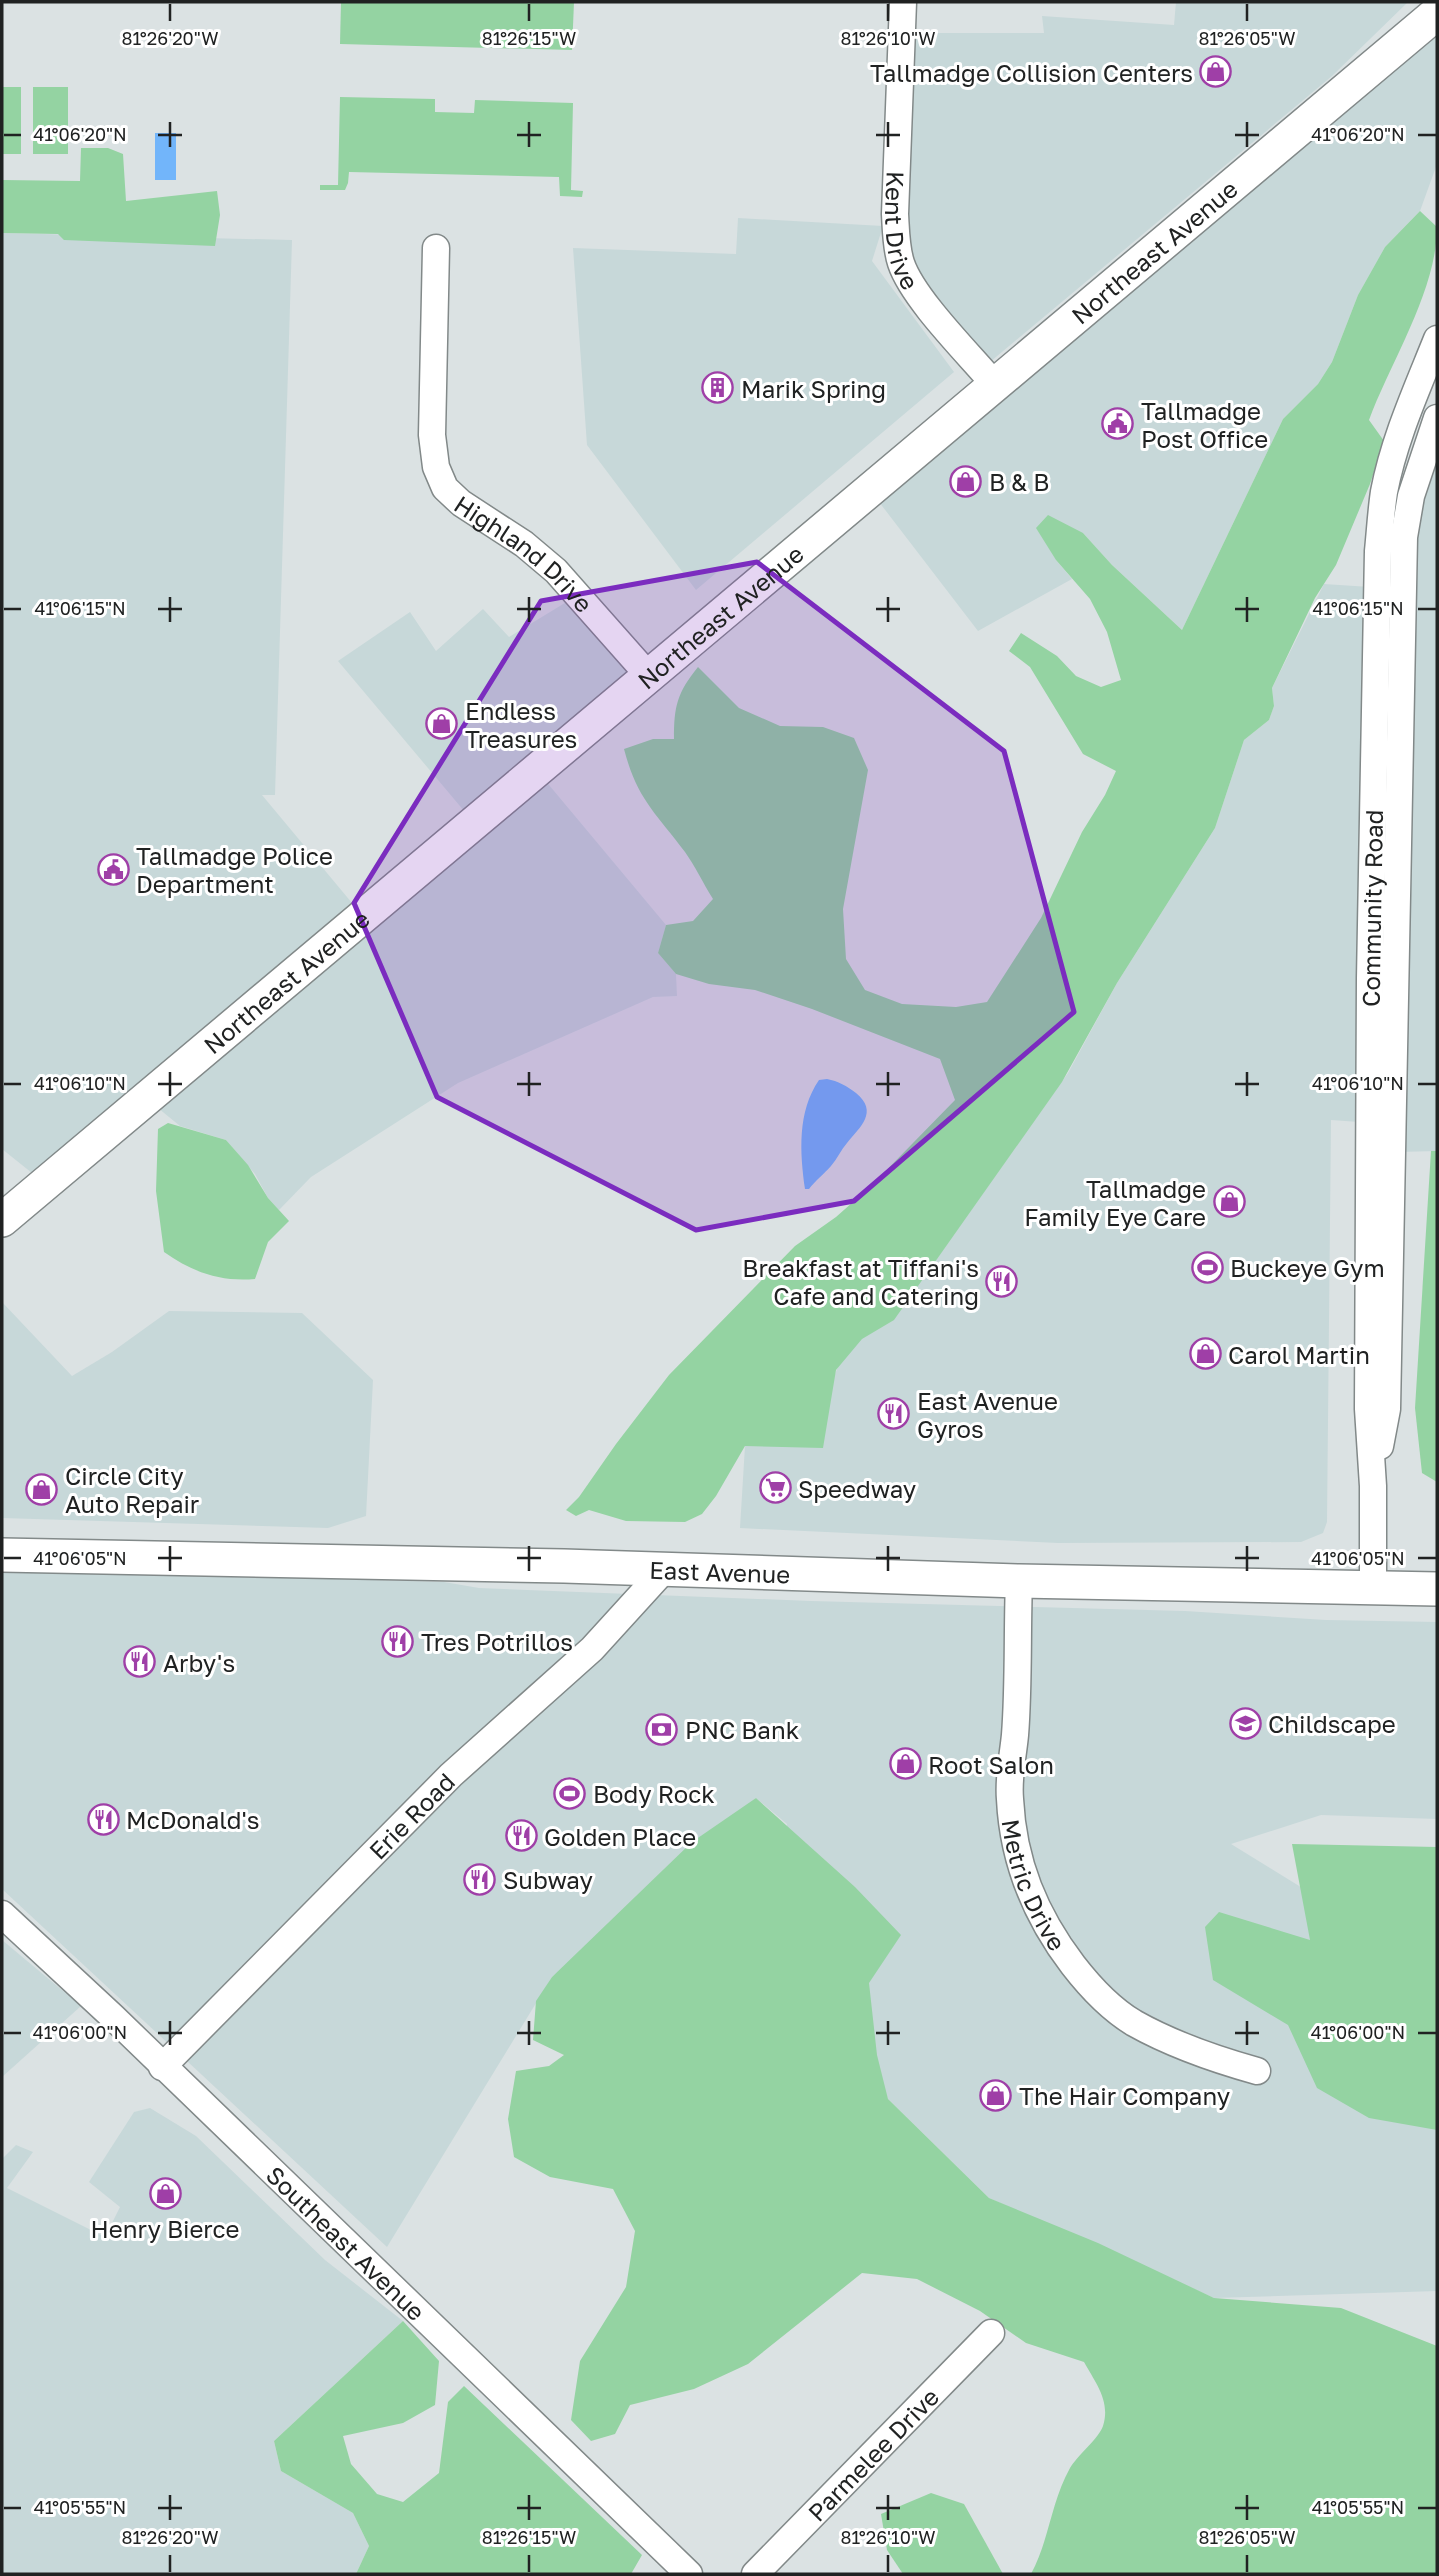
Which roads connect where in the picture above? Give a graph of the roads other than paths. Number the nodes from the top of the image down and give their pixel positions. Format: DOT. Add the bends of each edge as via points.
graph roads {
  1 [pos="903,2"];
  2 [pos="1437,13"];
  3 [pos="436,248"];
  4 [pos="1437,339"];
  5 [pos="995,385"];
  6 [pos="1437,418"];
  7 [pos="1390,611"];
  8 [pos="649,676"];
  9 [pos="1370,978"];
  10 [pos="1396,979"];
  11 [pos="2,1220"];
  12 [pos="1373,1486"];
  13 [pos="2,1555"];
  14 [pos="664,1570"];
  15 [pos="1019,1581"];
  16 [pos="1373,1587"];
  17 [pos="1437,1589"];
  18 [pos="2,1914"];
  19 [pos="162,2067"];
  20 [pos="1257,2071"];
  21 [pos="991,2333"];
  22 [pos="689,2574"];
  23 [pos="755,2574"];
  1 -- 5 [label="street, Kent Drive" via="897,249 920,298"];
  2 -- 5 [label="main road, Northeast Avenue"];
  3 -- 8 [label="street, Highland Drive" via="432,435 436,467 445,488 555,570"];
  4 -- 7 [label="street, Community Road" via="1405,416 1384,493 1378,551"];
  5 -- 8 [label="main road, Northeast Avenue"];
  6 -- 7 [label="street, Community Road" via="1411,496"];
  7 -- 9 [label="street, Community Road"];
  7 -- 10 [label="street, Community Road"];
  8 -- 11 [label="main road, Northeast Avenue"];
  9 -- 10 [label="street"];
  9 -- 12 [label="street, Community Road" via="1368,1409"];
  10 -- 12 [label="street, Community Road" via="1387,1409"];
  12 -- 16 [label="street, Community Road"];
  13 -- 14 [label="main road, East Avenue"];
  14 -- 15 [label="main road, East Avenue"];
  14 -- 19 [label="street, Erie Road" via="592,1649 451,1775"];
  15 -- 16 [label="main road, East Avenue"];
  15 -- 20 [label="street, Metric Drive" via="1009,1797 1018,1861 1036,1909 1089,1986 1110,2006 1189,2050"];
  16 -- 17 [label="main road, East Avenue"];
  18 -- 19 [label="street, Southeast Avenue"];
  19 -- 22 [label="street, Southeast Avenue"];
  21 -- 23 [label="street, Parmelee Drive"];
}
